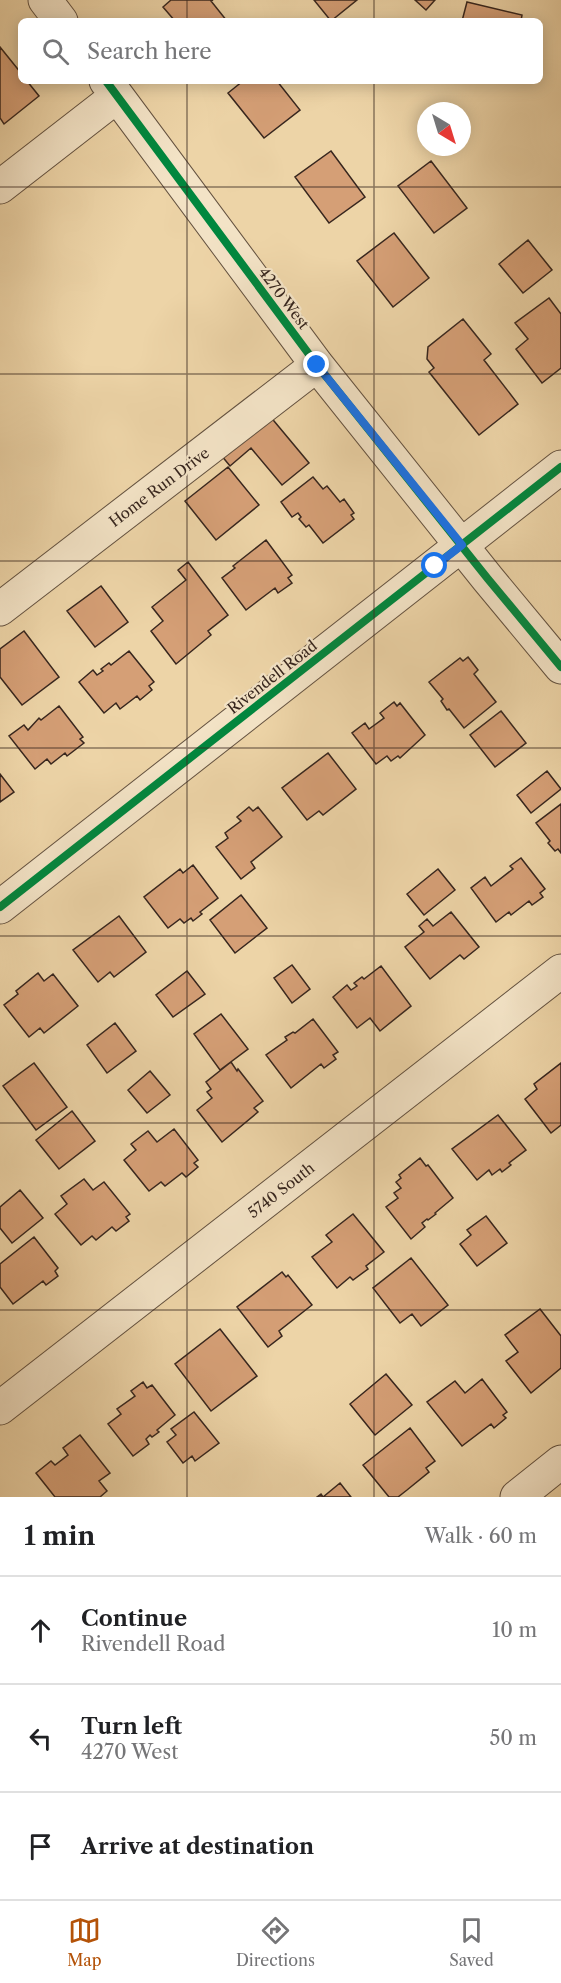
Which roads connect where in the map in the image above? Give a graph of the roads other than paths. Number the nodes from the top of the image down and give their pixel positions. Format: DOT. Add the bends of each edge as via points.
graph roads {
  1 [pos="45,0"];
  2 [pos="59,18"];
  3 [pos="111,89"];
  4 [pos="0,187"];
  5 [pos="317,365"];
  6 [pos="561,467"];
  7 [pos="462,545"];
  8 [pos="0,609"];
  9 [pos="561,667"];
  10 [pos="0,907"];
  11 [pos="561,971"];
  12 [pos="0,1408"];
  13 [pos="561,1462"];
  14 [pos="517,1497"];
  1 -- 2 [label="street"];
  3 -- 4 [label="street"];
  3 -- 5 [label="street, 4270 West"];
  5 -- 7 [label="street, 4270 West"];
  5 -- 8 [label="street, Home Run Drive"];
  6 -- 7 [label="street, Rivendell Road"];
  7 -- 9 [label="street, 4270 West"];
  7 -- 10 [label="street, Rivendell Road"];
  11 -- 12 [label="street, 5740 South"];
  13 -- 14 [label="street"];
}
